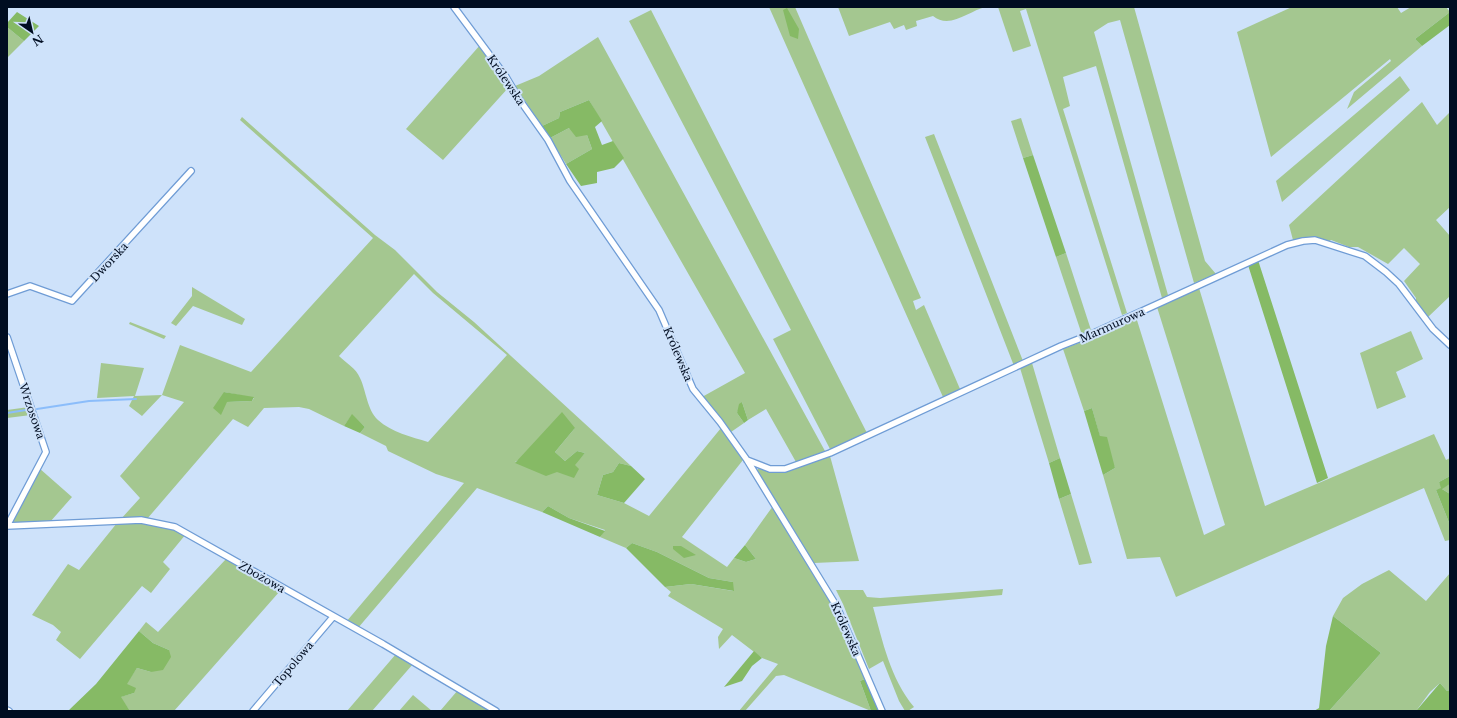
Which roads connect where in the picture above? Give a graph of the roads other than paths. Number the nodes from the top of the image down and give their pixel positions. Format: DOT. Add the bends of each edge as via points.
graph roads {
  1 [pos="454,7"];
  2 [pos="191,171"];
  3 [pos="7,294"];
  4 [pos="7,337"];
  5 [pos="1450,345"];
  6 [pos="747,460"];
  7 [pos="7,526"];
  8 [pos="333,617"];
  9 [pos="253,711"];
  10 [pos="496,711"];
  11 [pos="882,711"];
  1 -- 6 [label="street, Królewska" via="506,77 548,140 570,182 659,310 693,389"];
  2 -- 3 [label="street, Dworska" via="72,301 30,286"];
  4 -- 7 [label="street, Wrzosowa" via="46,452"];
  5 -- 6 [label="street, Marmurowa" via="1433,329 1399,284 1365,256 1315,240 1303,241 1287,245 1061,346 830,453 784,469 770,469"];
  6 -- 11 [label="street, Królewska" via="837,607"];
  7 -- 8 [label="street, Zbożowa" via="141,520 162,523 190,534"];
  8 -- 9 [label="street, Topolowa"];
  8 -- 10 [label="street, Zbożowa"];
}
